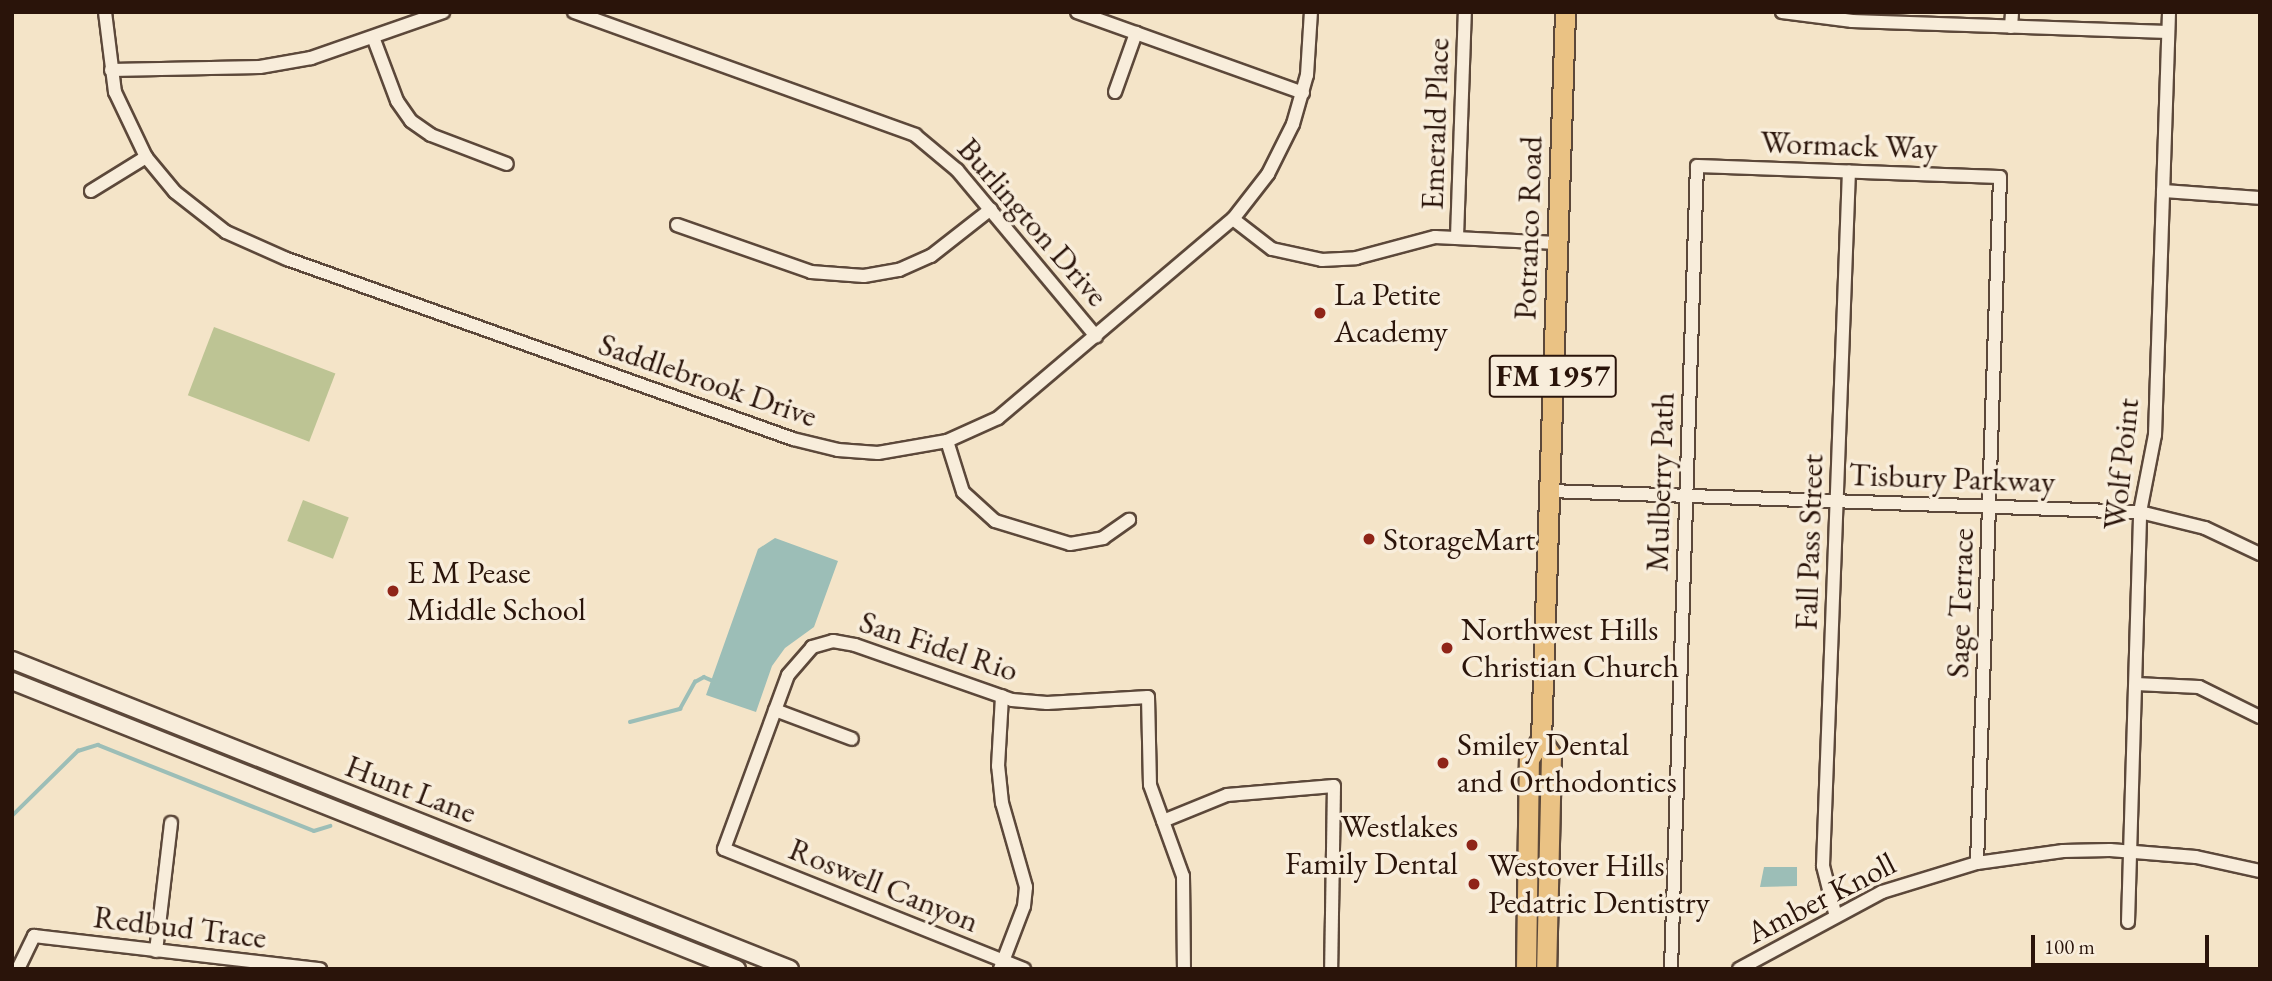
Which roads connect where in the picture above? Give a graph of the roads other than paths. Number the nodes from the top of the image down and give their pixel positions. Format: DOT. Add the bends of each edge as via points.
graph roads {
  1 [pos="106,12"];
  2 [pos="443,12"];
  3 [pos="575,12"];
  4 [pos="1077,12"];
  5 [pos="1311,12"];
  6 [pos="1465,12"];
  7 [pos="1565,12"];
  8 [pos="1782,12"];
  9 [pos="2012,12"];
  10 [pos="2169,12"];
  11 [pos="1852,17"];
  12 [pos="2011,27"];
  13 [pos="2168,32"];
  14 [pos="1136,33"];
  15 [pos="373,37"];
  16 [pos="111,69"];
  17 [pos="1115,92"];
  18 [pos="1303,93"];
  19 [pos="146,157"];
  20 [pos="507,164"];
  21 [pos="1697,166"];
  22 [pos="1849,171"];
  23 [pos="2000,177"];
  24 [pos="91,191"];
  25 [pos="2163,191"];
  26 [pos="2260,198"];
  27 [pos="991,209"];
  28 [pos="1233,219"];
  29 [pos="677,225"];
  30 [pos="1457,237"];
  31 [pos="1557,243"];
  32 [pos="1096,335"];
  33 [pos="947,441"];
  34 [pos="1550,491"];
  35 [pos="1686,494"];
  36 [pos="1838,500"];
  37 [pos="1989,506"];
  38 [pos="2140,512"];
  39 [pos="1129,520"];
  40 [pos="2260,554"];
  41 [pos="12,660"];
  42 [pos="12,681"];
  43 [pos="2136,684"];
  44 [pos="1002,696"];
  45 [pos="775,710"];
  46 [pos="2260,717"];
  47 [pos="852,739"];
  48 [pos="1541,740"];
  49 [pos="260,761"];
  50 [pos="253,778"];
  51 [pos="1528,793"];
  52 [pos="1163,821"];
  53 [pos="171,823"];
  54 [pos="724,849"];
  55 [pos="2131,850"];
  56 [pos="1977,863"];
  57 [pos="529,865"];
  58 [pos="2260,871"];
  59 [pos="521,883"];
  60 [pos="1835,914"];
  61 [pos="2128,922"];
  62 [pos="1546,927"];
  63 [pos="1525,947"];
  64 [pos="156,951"];
  65 [pos="1001,965"];
  66 [pos="19,969"];
  67 [pos="320,969"];
  68 [pos="737,969"];
  69 [pos="790,969"];
  70 [pos="1024,969"];
  71 [pos="1184,969"];
  72 [pos="1331,969"];
  73 [pos="1526,969"];
  74 [pos="1538,969"];
  75 [pos="1546,969"];
  76 [pos="1671,969"];
  77 [pos="1739,969"];
  1 -- 16 [label="street, Saddlebrook Drive"];
  2 -- 15 [label="street"];
  3 -- 27 [label="street, Burlington Drive" via="903,129 945,157"];
  4 -- 14 [label="street"];
  5 -- 18 [label="street, Saddlebrook Drive"];
  6 -- 30 [label="street, Emerald Place"];
  7 -- 31 [label="main road, Potranco Road / FM 1957"];
  8 -- 11 [label="street"];
  9 -- 12 [label="street"];
  10 -- 13 [label="street, Wolf Point"];
  11 -- 12 [label="street"];
  12 -- 13 [label="street"];
  13 -- 25 [label="street, Wolf Point"];
  14 -- 17 [label="street"];
  14 -- 18 [label="street"];
  15 -- 16 [label="street" via="311,58 260,67"];
  15 -- 20 [label="street" via="397,101 411,121 432,135"];
  16 -- 19 [label="street, Saddlebrook Drive" via="124,113"];
  18 -- 28 [label="street, Saddlebrook Drive" via="1274,165"];
  19 -- 24 [label="street"];
  19 -- 33 [label="street, Saddlebrook Drive" via="193,208 246,242 754,425 821,447 861,453"];
  21 -- 22 [label="street, Wormack Way"];
  21 -- 35 [label="street, Mulberry Path"];
  22 -- 23 [label="street, Wormack Way"];
  22 -- 36 [label="street, Fall Pass Street"];
  23 -- 37 [label="street, Sage Terrace"];
  25 -- 26 [label="street"];
  25 -- 38 [label="street, Wolf Point" via="2155,435"];
  27 -- 29 [label="street" via="931,256 899,270 864,276 811,272"];
  27 -- 32 [label="street, Burlington Drive"];
  28 -- 30 [label="street" via="1267,246 1317,260 1351,259 1416,239"];
  28 -- 32 [label="street, Saddlebrook Drive"];
  30 -- 31 [label="street"];
  31 -- 34 [label="main road, Potranco Road / FM 1957"];
  32 -- 33 [label="street, Saddlebrook Drive" via="1020,404"];
  33 -- 39 [label="street" via="963,492 995,521 1070,544 1102,538"];
  34 -- 35 [label="street, Tisbury Parkway"];
  34 -- 48 [label="main road, Potranco Road / FM 1957"];
  35 -- 36 [label="street, Tisbury Parkway"];
  35 -- 76 [label="street, Mulberry Path"];
  36 -- 37 [label="street, Tisbury Parkway"];
  36 -- 60 [label="street, Fall Pass Street" via="1823,866"];
  37 -- 38 [label="street, Tisbury Parkway"];
  37 -- 56 [label="street, Sage Terrace"];
  38 -- 40 [label="street, Tisbury Parkway" via="2205,528"];
  38 -- 43 [label="street, Wolf Point"];
  41 -- 49 [label="main road, Hunt Lane"];
  42 -- 50 [label="main road, Hunt Lane"];
  43 -- 46 [label="street" via="2199,687"];
  43 -- 55 [label="street, Wolf Point"];
  44 -- 45 [label="street, San Fidel Rio" via="832,641 812,647 798,659"];
  44 -- 52 [label="street, San Fidel Rio" via="1047,703 1147,697 1147,768"];
  44 -- 65 [label="street" via="998,766 1002,803 1026,887 1024,906"];
  45 -- 47 [label="street"];
  45 -- 54 [label="street, San Fidel Rio"];
  48 -- 51 [label="main road, Potranco Road / FM 1957" via="1529,760"];
  48 -- 62 [label="main road, Potranco Road / FM 1957" via="1551,755"];
  49 -- 50 [label="main road"];
  49 -- 57 [label="main road, Hunt Lane"];
  50 -- 59 [label="main road, Hunt Lane"];
  51 -- 62 [label="main road" via="1536,794 1539,801 1538,886"];
  51 -- 63 [label="main road, Potranco Road / FM 1957"];
  52 -- 71 [label="street" via="1183,876"];
  52 -- 72 [label="street" via="1227,795 1334,786"];
  53 -- 64 [label="street"];
  54 -- 65 [label="street, Roswell Canyon"];
  55 -- 56 [label="street, Amber Knoll" via="2063,851"];
  55 -- 58 [label="street, Amber Knoll" via="2196,857"];
  55 -- 61 [label="street, Wolf Point"];
  56 -- 60 [label="street, Amber Knoll" via="1906,883"];
  57 -- 59 [label="main road"];
  57 -- 69 [label="main road, Hunt Lane"];
  59 -- 68 [label="main road, Hunt Lane"];
  60 -- 77 [label="street, Amber Knoll"];
  62 -- 75 [label="main road, Potranco Road / FM 1957"];
  63 -- 73 [label="main road, Potranco Road / FM 1957"];
  63 -- 74 [label="main road" via="1536,952"];
  64 -- 66 [label="street, Redbud Trace" via="34,936"];
  64 -- 67 [label="street, Redbud Trace"];
  65 -- 70 [label="street, Roswell Canyon"];
}
